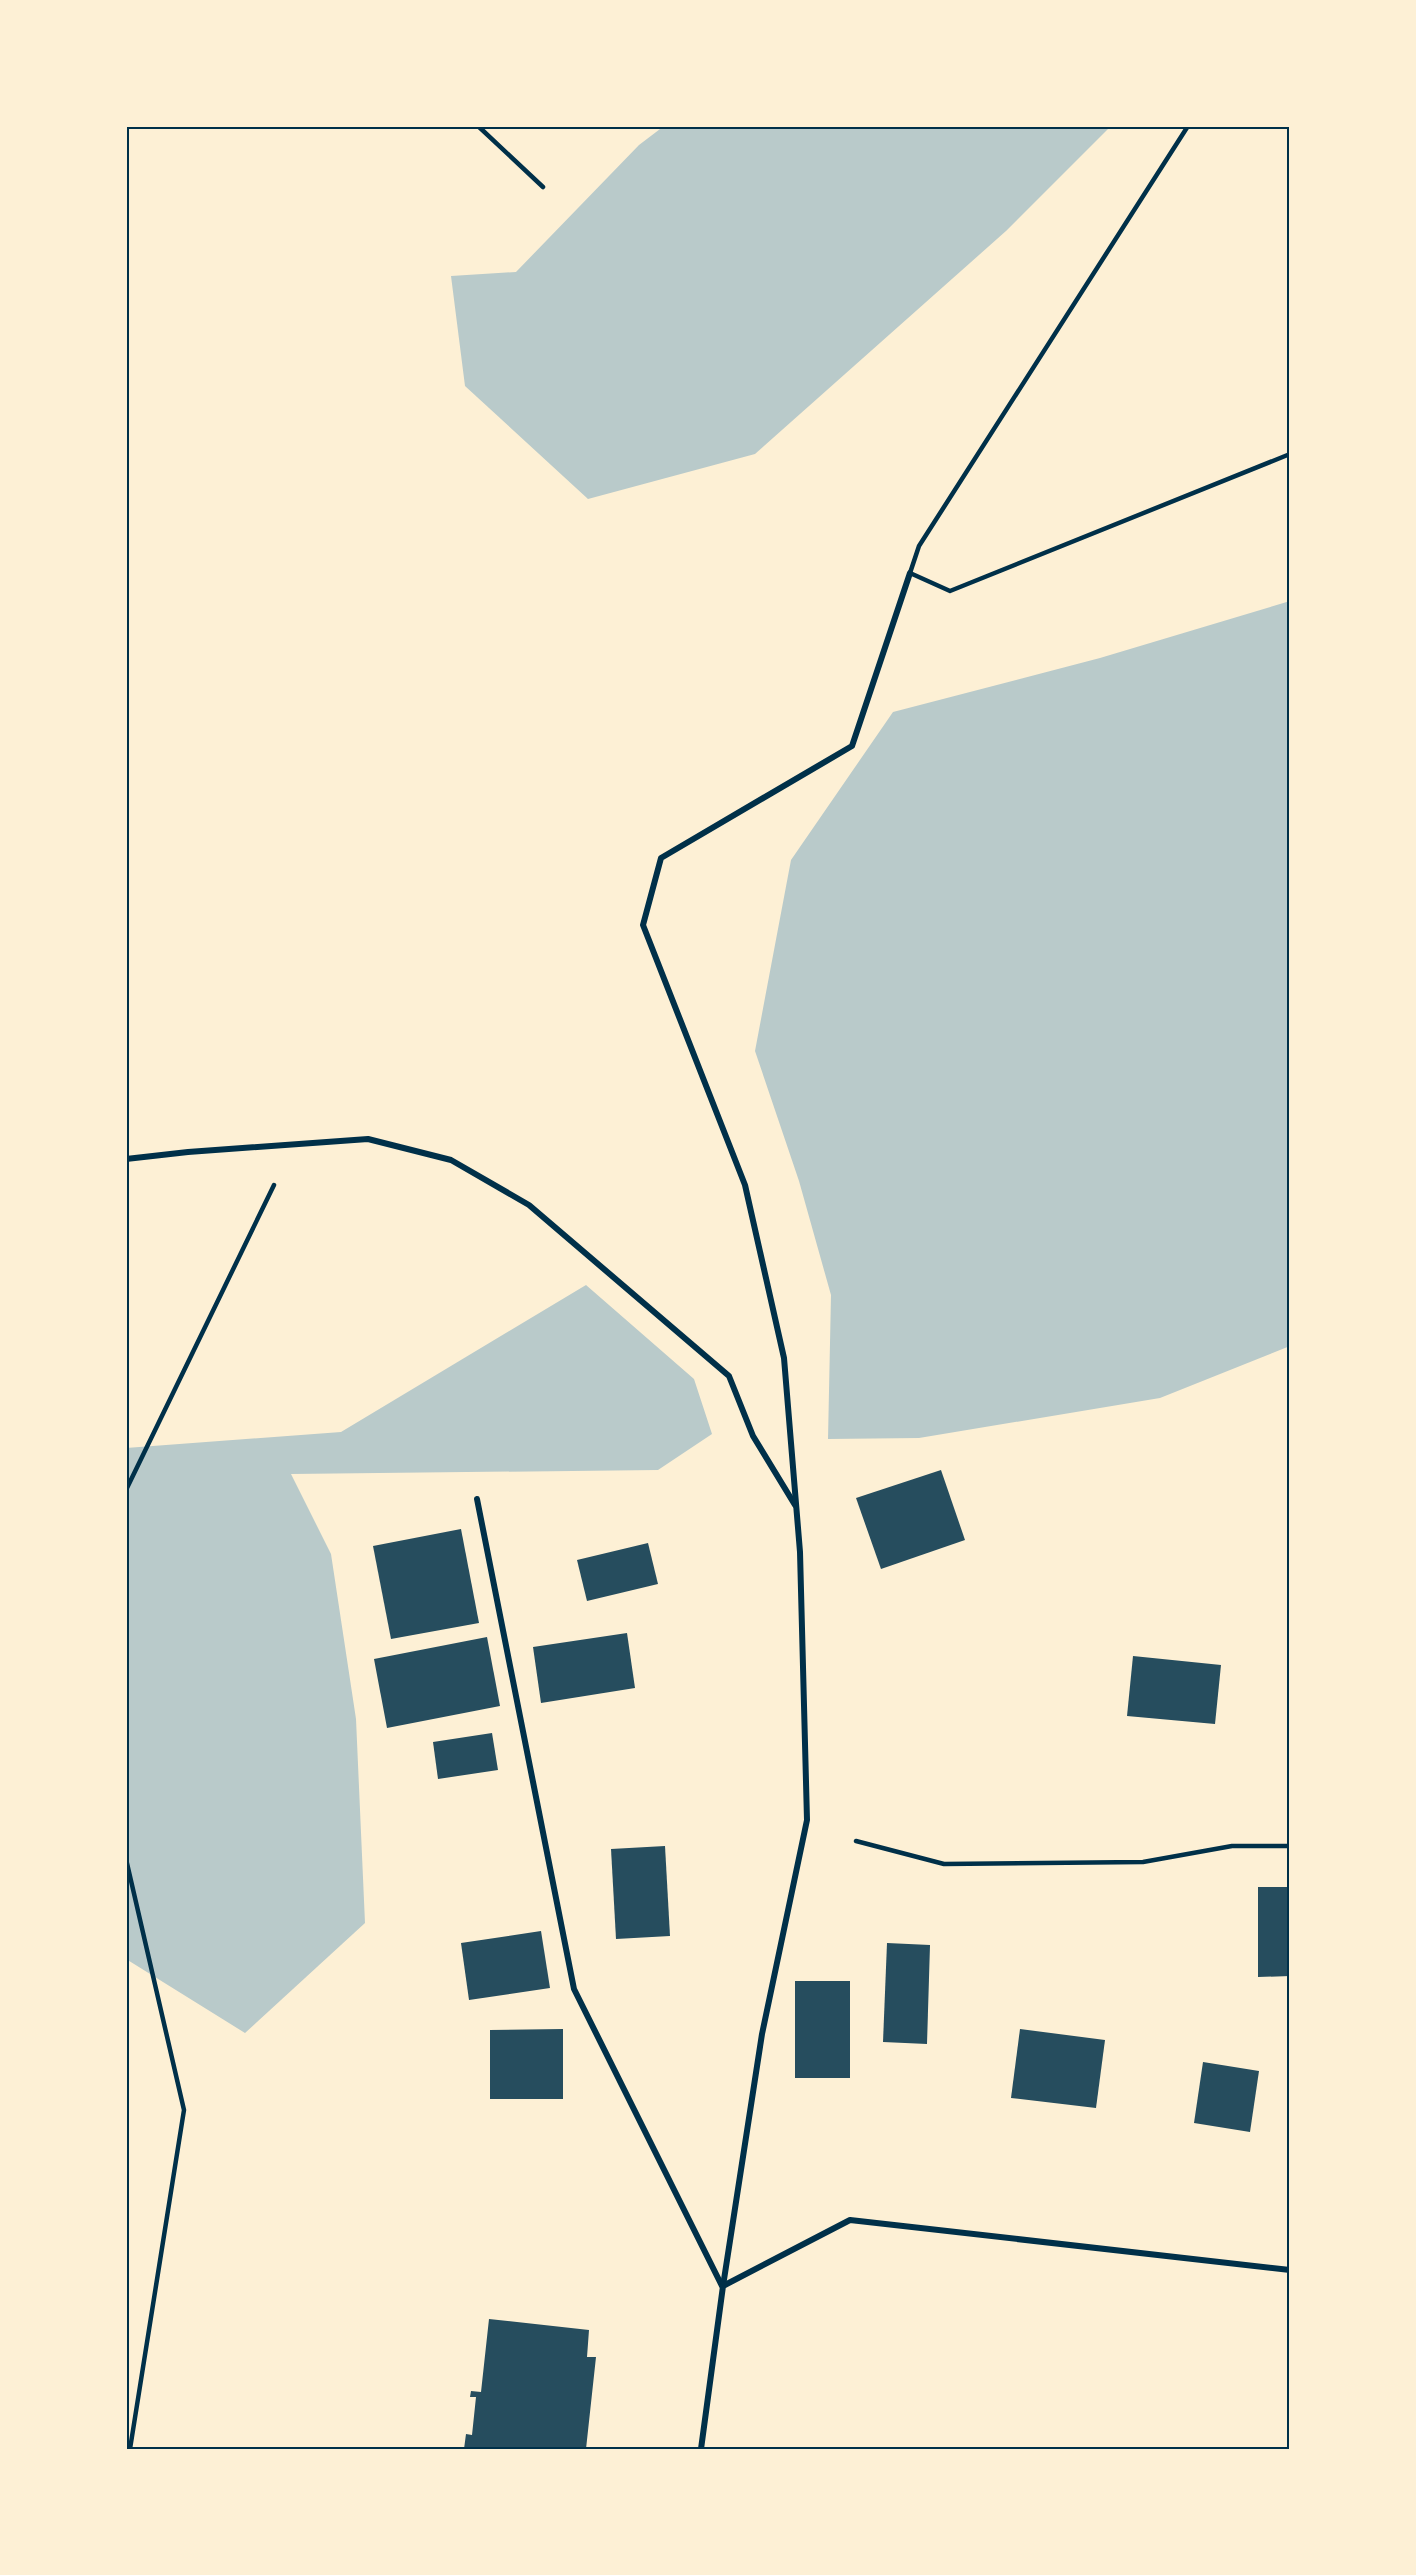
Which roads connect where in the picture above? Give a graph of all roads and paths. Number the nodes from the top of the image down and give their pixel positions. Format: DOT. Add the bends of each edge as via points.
graph roads {
  1 [pos="478,126"];
  2 [pos="1188,126"];
  3 [pos="543,187"];
  4 [pos="1290,454"];
  5 [pos="910,573"];
  6 [pos="126,1159"];
  7 [pos="274,1185"];
  8 [pos="126,1490"];
  9 [pos="477,1499"];
  10 [pos="796,1509"];
  11 [pos="856,1841"];
  12 [pos="1290,1846"];
  13 [pos="126,1859"];
  14 [pos="1290,2270"];
  15 [pos="723,2286"];
  16 [pos="130,2449"];
  17 [pos="701,2449"];
  1 -- 3 [label="lane"];
  2 -- 5 [label="lane" via="919,546"];
  4 -- 5 [label="lane" via="950,591"];
  5 -- 10 [label="street" via="852,746 661,858 644,925 745,1185 784,1358"];
  6 -- 10 [label="street" via="368,1139 451,1160 529,1205 729,1376 753,1436"];
  7 -- 8 [label="lane"];
  9 -- 15 [label="street" via="574,1989"];
  10 -- 15 [label="street" via="807,1820 762,2034"];
  11 -- 12 [label="lane" via="944,1864 1143,1862 1232,1846"];
  13 -- 16 [label="lane" via="184,2110"];
  14 -- 15 [label="street" via="850,2220"];
  15 -- 17 [label="street"];
}
